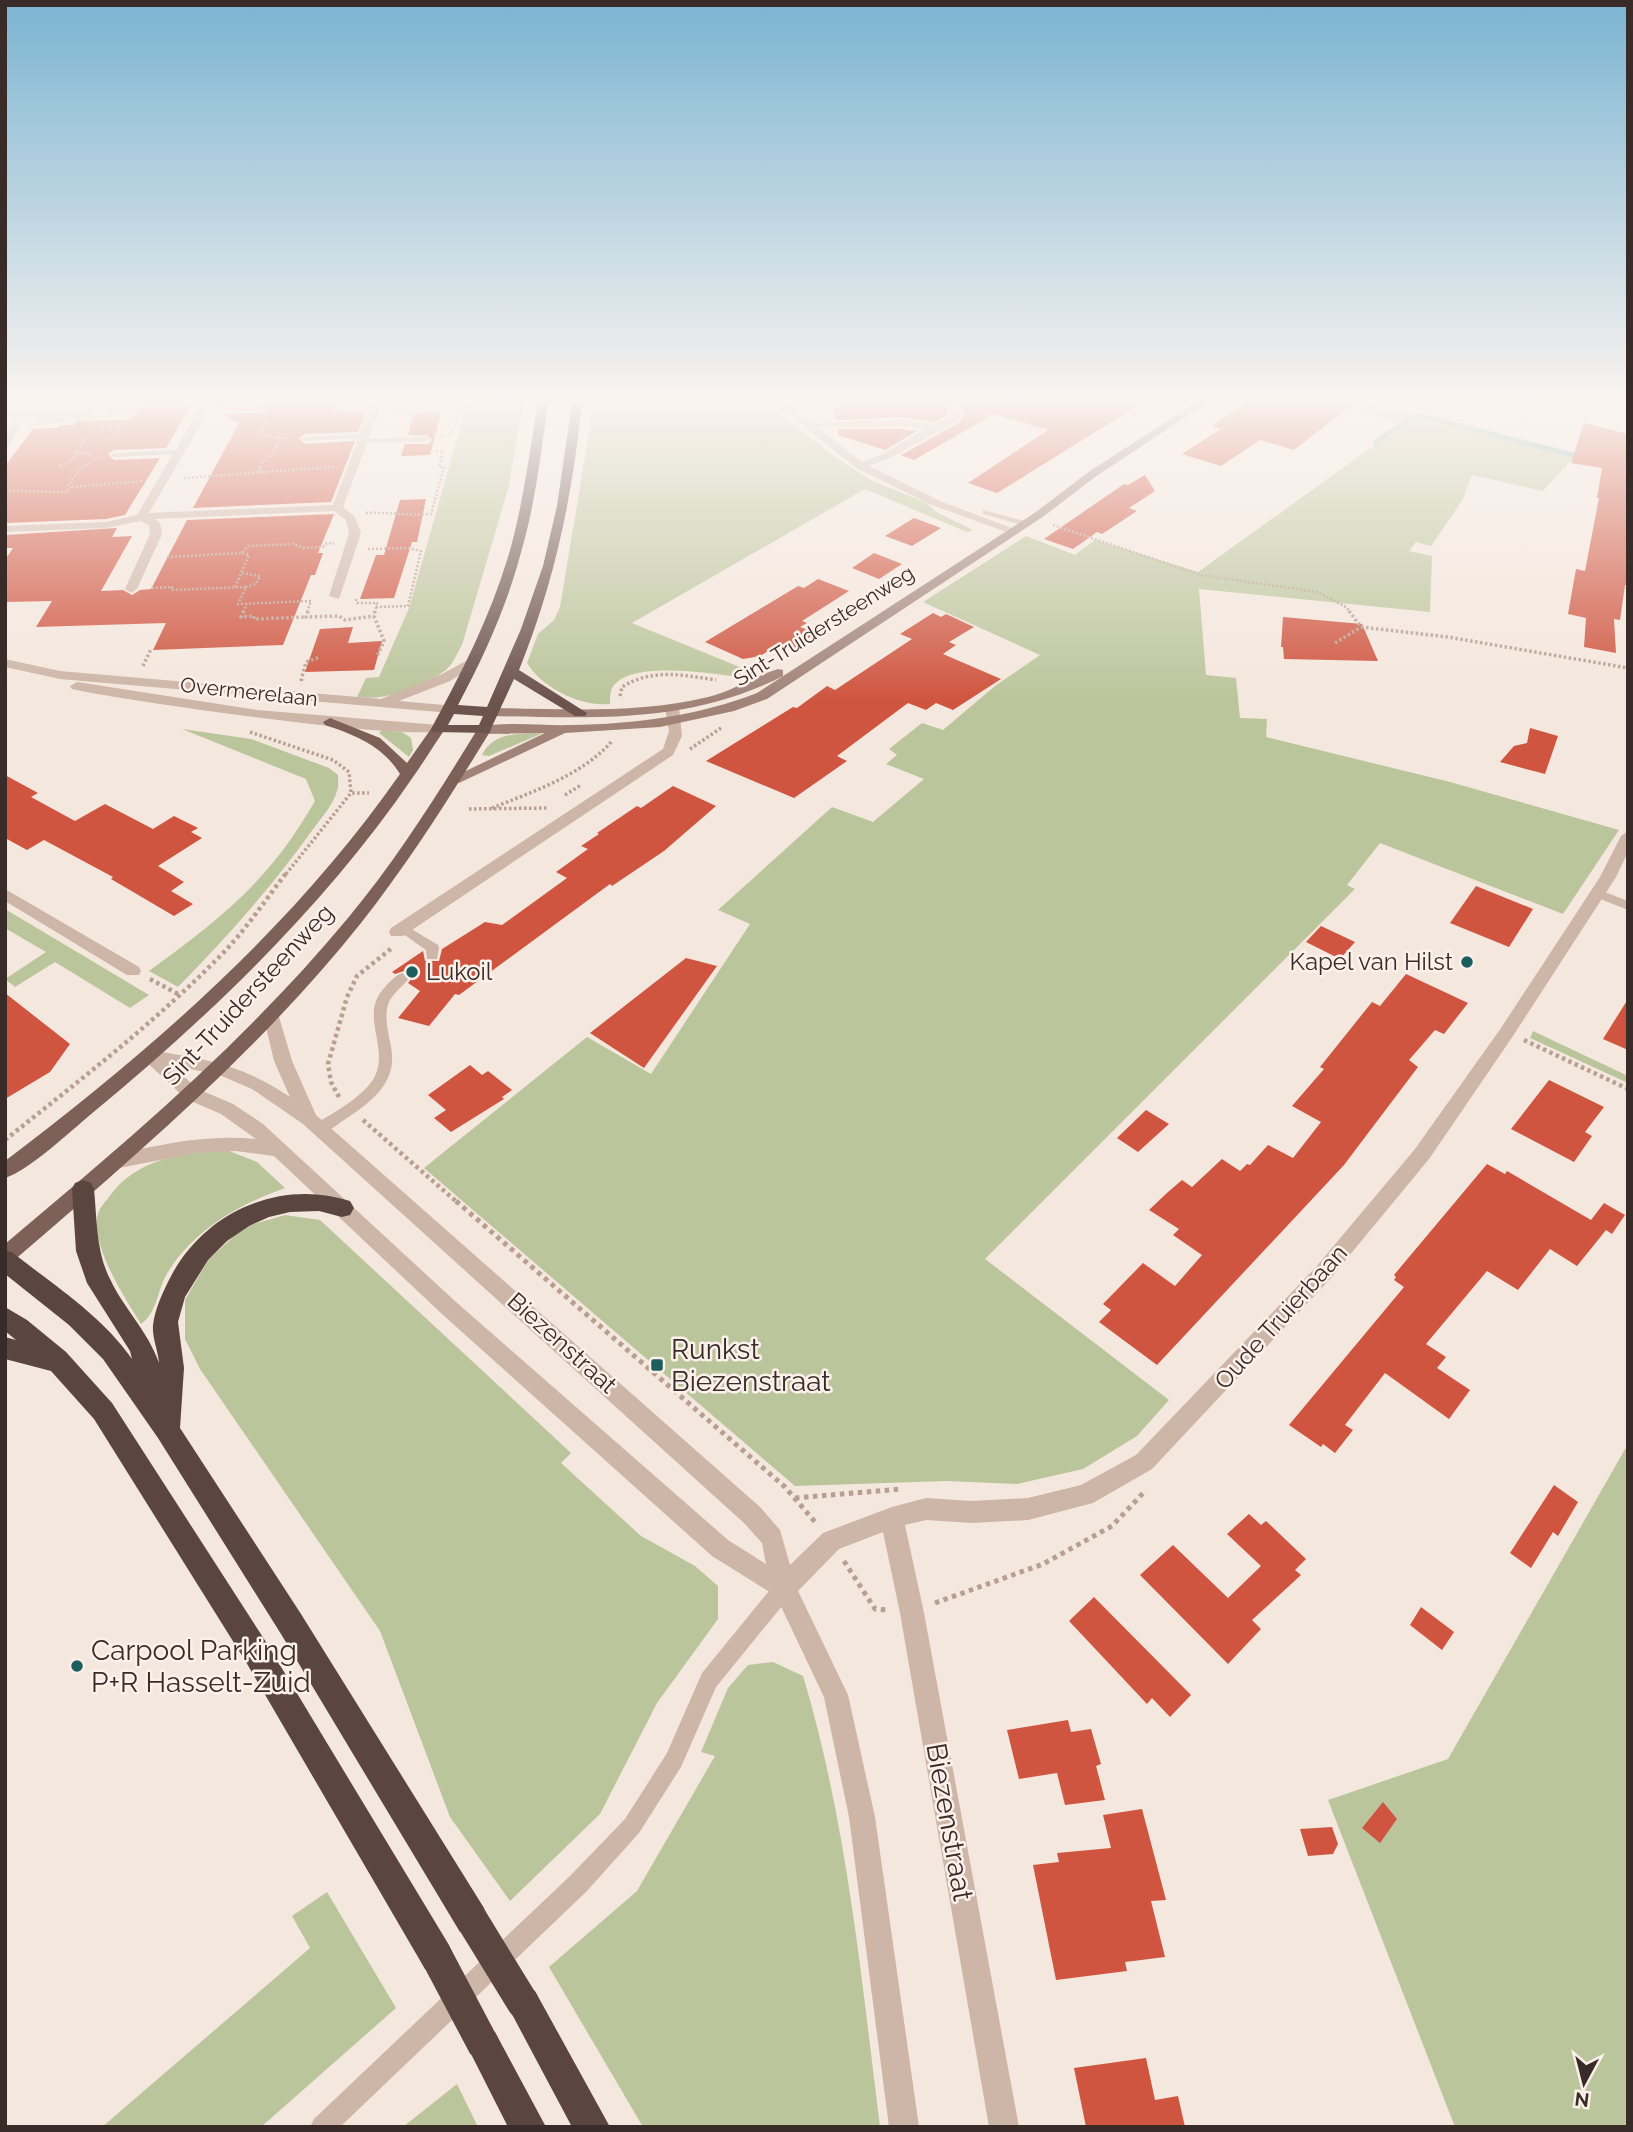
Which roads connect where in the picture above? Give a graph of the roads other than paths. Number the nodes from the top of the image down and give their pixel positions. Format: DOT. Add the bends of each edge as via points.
graph roads {
  1 [pos="149,502"];
  2 [pos="343,502"];
  3 [pos="526,502"];
  4 [pos="562,502"];
  5 [pos="943,502"];
  6 [pos="1047,502"];
  7 [pos="1054,502"];
  8 [pos="341,511"];
  9 [pos="141,517"];
  10 [pos="1009,526"];
  11 [pos="5,529"];
  12 [pos="131,589"];
  13 [pos="335,596"];
  14 [pos="5,663"];
  15 [pos="472,663"];
  16 [pos="511,671"];
  17 [pos="60,675"];
  18 [pos="379,704"];
  19 [pos="450,709"];
  20 [pos="492,712"];
  21 [pos="580,713"];
  22 [pos="674,715"];
  23 [pos="330,722"];
  24 [pos="567,728"];
  25 [pos="438,729"];
  26 [pos="484,730"];
  27 [pos="408,775"];
  28 [pos="454,780"];
  29 [pos="1628,836"];
  30 [pos="1597,893"];
  31 [pos="5,894"];
  32 [pos="1628,906"];
  33 [pos="400,930"];
  34 [pos="432,956"];
  35 [pos="133,971"];
  36 [pos="402,978"];
  37 [pos="271,1014"];
  38 [pos="149,1056"];
  39 [pos="220,1068"];
  40 [pos="192,1094"];
  41 [pos="315,1124"];
  42 [pos="281,1150"];
  43 [pos="114,1162"];
  44 [pos="5,1171"];
  45 [pos="83,1189"];
  46 [pos="342,1208"];
  47 [pos="5,1258"];
  48 [pos="5,1317"];
  49 [pos="5,1348"];
  50 [pos="62,1363"];
  51 [pos="167,1430"];
  52 [pos="892,1518"];
  53 [pos="784,1588"];
  54 [pos="322,2127"];
  55 [pos="528,2127"];
  56 [pos="592,2127"];
  57 [pos="904,2127"];
  58 [pos="1004,2127"];
  1 -- 9 [label="street"];
  2 -- 8 [label="street"];
  3 -- 15 [label="highway" via="498,605"];
  4 -- 16 [label="highway" via="550,565"];
  5 -- 10 [label="street"];
  6 -- 10 [label="main road, Sint-Truidersteenweg"];
  7 -- 10 [label="main road, Sint-Truidersteenweg" via="1029,521"];
  8 -- 9 [label="street"];
  8 -- 13 [label="street" via="351,519 355,533"];
  9 -- 11 [label="street" via="106,525"];
  9 -- 12 [label="street" via="154,523 156,534"];
  10 -- 22 [label="main road, Sint-Truidersteenweg" via="762,696 714,714"];
  14 -- 17 [label="street, Overmerelaan"];
  15 -- 18 [label="street, Overmerelaan"];
  15 -- 19 [label="highway"];
  16 -- 20 [label="highway"];
  16 -- 21 [label="highway"];
  17 -- 18 [label="street, Overmerelaan"];
  17 -- 23 [label="street, Overmerelaan" via="76,686 149,701"];
  18 -- 19 [label="street, Overmerelaan"];
  19 -- 20 [label="highway, Sint-Truidersteenweg"];
  19 -- 25 [label="highway, Sint-Truidersteenweg"];
  20 -- 21 [label="main road, Sint-Truidersteenweg"];
  20 -- 26 [label="highway, Sint-Truidersteenweg"];
  21 -- 22 [label="main road, Sint-Truidersteenweg"];
  22 -- 24 [label="main road, Sint-Truidersteenweg" via="640,726"];
  22 -- 33 [label="street" via="677,739 668,752"];
  23 -- 25 [label="street, Overmerelaan"];
  23 -- 27 [label="main road" via="377,739 400,759"];
  24 -- 26 [label="main road, Sint-Truidersteenweg"];
  24 -- 28 [label="main road"];
  25 -- 26 [label="highway, Sint-Truidersteenweg"];
  25 -- 27 [label="main road, Sint-Truidersteenweg"];
  26 -- 28 [label="main road, Sint-Truidersteenweg"];
  27 -- 38 [label="main road, Sint-Truidersteenweg" via="290,922"];
  28 -- 37 [label="main road, Sint-Truidersteenweg" via="391,872"];
  29 -- 30 [label="street, Oude Truierbaan"];
  30 -- 32 [label="lane"];
  30 -- 52 [label="street, Oude Truierbaan" via="1422,1154 1323,1273 1144,1462 1085,1496 1028,1509 926,1509"];
  31 -- 35 [label="street"];
  33 -- 34 [label="lane" via="433,948"];
  36 -- 41 [label="lane" via="384,996 377,1016 386,1056 381,1080 349,1108"];
  37 -- 39 [label="main road, Sint-Truidersteenweg"];
  37 -- 41 [label="street, Biezenstraat" via="284,1061"];
  38 -- 39 [label="street, Biezenstraat"];
  38 -- 40 [label="street, Biezenstraat"];
  38 -- 44 [label="main road, Sint-Truidersteenweg"];
  39 -- 40 [label="main road, Sint-Truidersteenweg"];
  39 -- 41 [label="street, Biezenstraat" via="258,1084"];
  40 -- 42 [label="street, Biezenstraat" via="228,1110"];
  40 -- 43 [label="main road, Sint-Truidersteenweg"];
  41 -- 53 [label="street, Biezenstraat" via="752,1515 772,1538"];
  42 -- 43 [label="street" via="233,1142 206,1143"];
  42 -- 46 [label="street, Biezenstraat"];
  43 -- 45 [label="main road, Sint-Truidersteenweg"];
  45 -- 47 [label="main road, Sint-Truidersteenweg"];
  45 -- 51 [label="highway" via="88,1251 99,1283 141,1347"];
  46 -- 51 [label="highway" via="317,1202 272,1206 227,1229 196,1255 177,1286 166,1326 171,1362"];
  46 -- 53 [label="street, Biezenstraat" via="720,1548"];
  47 -- 51 [label="highway" via="111,1351"];
  48 -- 50 [label="highway"];
  49 -- 50 [label="highway"];
  50 -- 55 [label="highway, bridge" via="103,1410 256,1652 437,1957"];
  51 -- 56 [label="highway, bridge" via="523,2003"];
  52 -- 53 [label="street, Oude Truierbaan" via="831,1541"];
  52 -- 58 [label="street, Biezenstraat"];
  53 -- 54 [label="lane" via="709,1680 674,1760 632,1826 578,1884"];
  53 -- 57 [label="street, Biezenstraat" via="836,1695 862,1817"];
}
